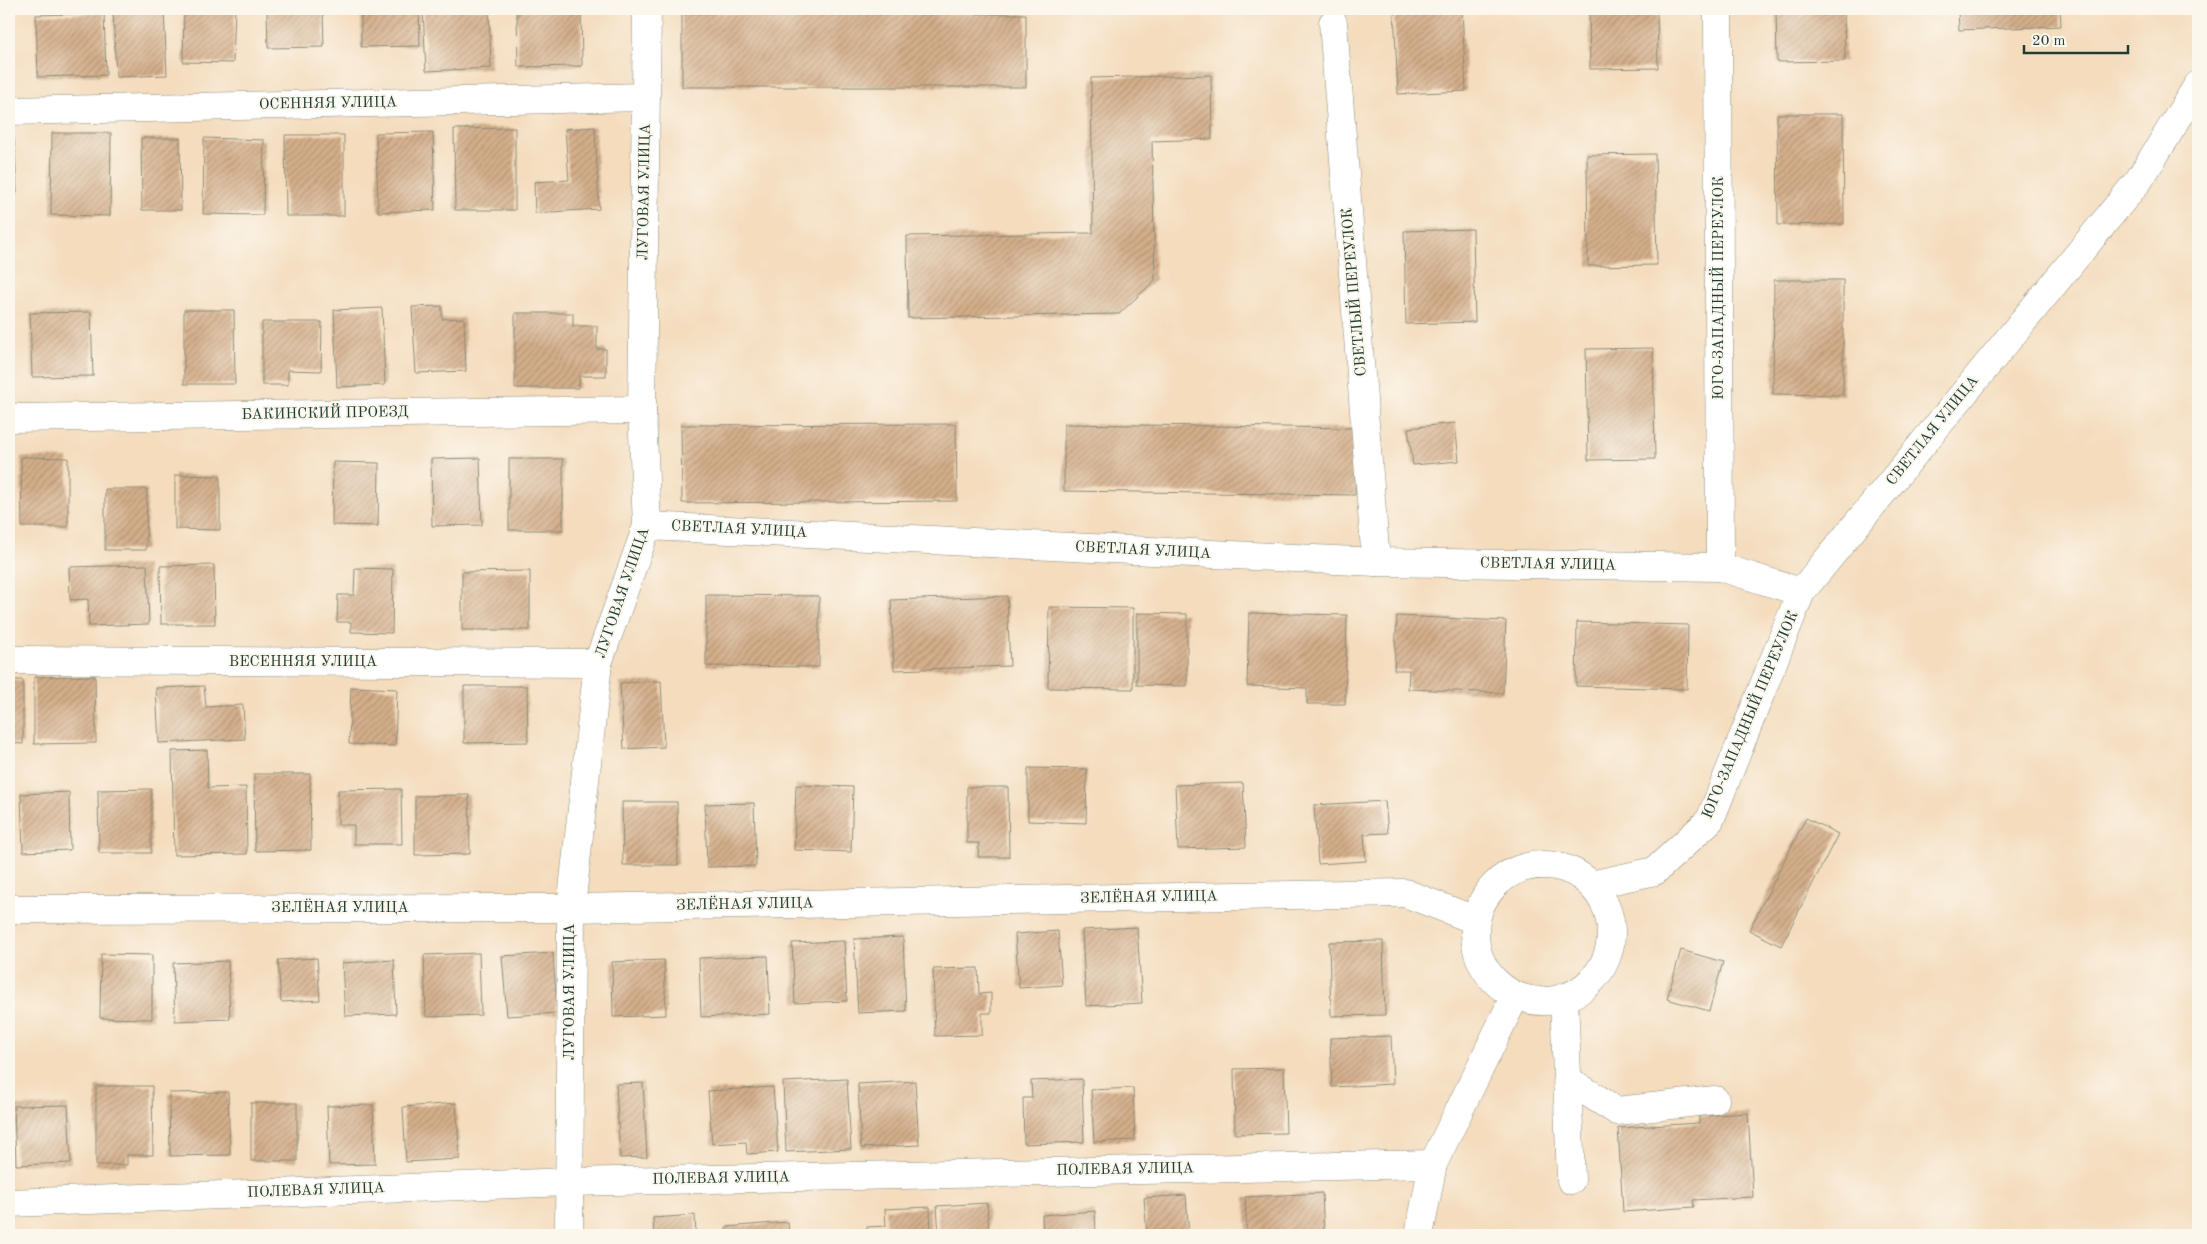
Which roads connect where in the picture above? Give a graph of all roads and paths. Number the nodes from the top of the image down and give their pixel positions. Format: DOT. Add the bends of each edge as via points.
graph roads {
  1 [pos="646,9"];
  2 [pos="1718,9"];
  3 [pos="1333,23"];
  4 [pos="2198,85"];
  5 [pos="646,97"];
  6 [pos="9,111"];
  7 [pos="642,410"];
  8 [pos="9,418"];
  9 [pos="647,526"];
  10 [pos="1376,562"];
  11 [pos="1720,568"];
  12 [pos="1801,592"];
  13 [pos="9,660"];
  14 [pos="598,663"];
  15 [pos="1591,885"];
  16 [pos="9,908"];
  17 [pos="571,908"];
  18 [pos="1475,920"];
  19 [pos="1515,996"];
  20 [pos="1564,997"];
  21 [pos="1568,1080"];
  22 [pos="1715,1100"];
  23 [pos="1433,1164"];
  24 [pos="1571,1180"];
  25 [pos="569,1182"];
  26 [pos="9,1203"];
  27 [pos="569,1235"];
  28 [pos="1419,1235"];
  1 -- 5 [label="street, ЛУГОВАЯ УЛИЦА"];
  2 -- 11 [label="street, ЮГО-ЗАПАДНЫЙ ПЕРЕУЛОК"];
  3 -- 10 [label="street, СВЕТЛЫЙ ПЕРЕУЛОК"];
  4 -- 12 [label="street, СВЕТЛАЯ УЛИЦА" via="2139,180"];
  5 -- 6 [label="street, ОСЕННЯЯ УЛИЦА"];
  5 -- 7 [label="street, ЛУГОВАЯ УЛИЦА"];
  7 -- 8 [label="street, БАКИНСКИЙ ПРОЕЗД"];
  7 -- 9 [label="street, ЛУГОВАЯ УЛИЦА"];
  9 -- 10 [label="street, СВЕТЛАЯ УЛИЦА"];
  9 -- 14 [label="street, ЛУГОВАЯ УЛИЦА"];
  10 -- 11 [label="street, СВЕТЛАЯ УЛИЦА"];
  11 -- 12 [label="street, СВЕТЛАЯ УЛИЦА"];
  12 -- 15 [label="street, ЮГО-ЗАПАДНЫЙ ПЕРЕУЛОК" via="1710,820 1655,871"];
  13 -- 14 [label="street, ВЕСЕННЯЯ УЛИЦА"];
  14 -- 17 [label="street, ЛУГОВАЯ УЛИЦА"];
  15 -- 18 [label="street" via="1571,871 1548,865 1523,868 1501,879 1484,897"];
  15 -- 20 [label="street" via="1608,912 1611,943 1599,973 1576,994"];
  16 -- 17 [label="street, ЗЕЛЁНАЯ УЛИЦА"];
  17 -- 18 [label="street, ЗЕЛЁНАЯ УЛИЦА" via="1405,893"];
  17 -- 25 [label="street, ЛУГОВАЯ УЛИЦА"];
  18 -- 19 [label="street" via="1476,950 1490,978"];
  19 -- 20 [label="street" via="1546,1002"];
  19 -- 23 [label="street"];
  20 -- 21 [label="street"];
  21 -- 22 [label="street" via="1617,1111"];
  21 -- 24 [label="street"];
  23 -- 25 [label="street, ПОЛЕВАЯ УЛИЦА"];
  23 -- 28 [label="street"];
  25 -- 26 [label="street, ПОЛЕВАЯ УЛИЦА"];
  25 -- 27 [label="street, ЛУГОВАЯ УЛИЦА"];
}
